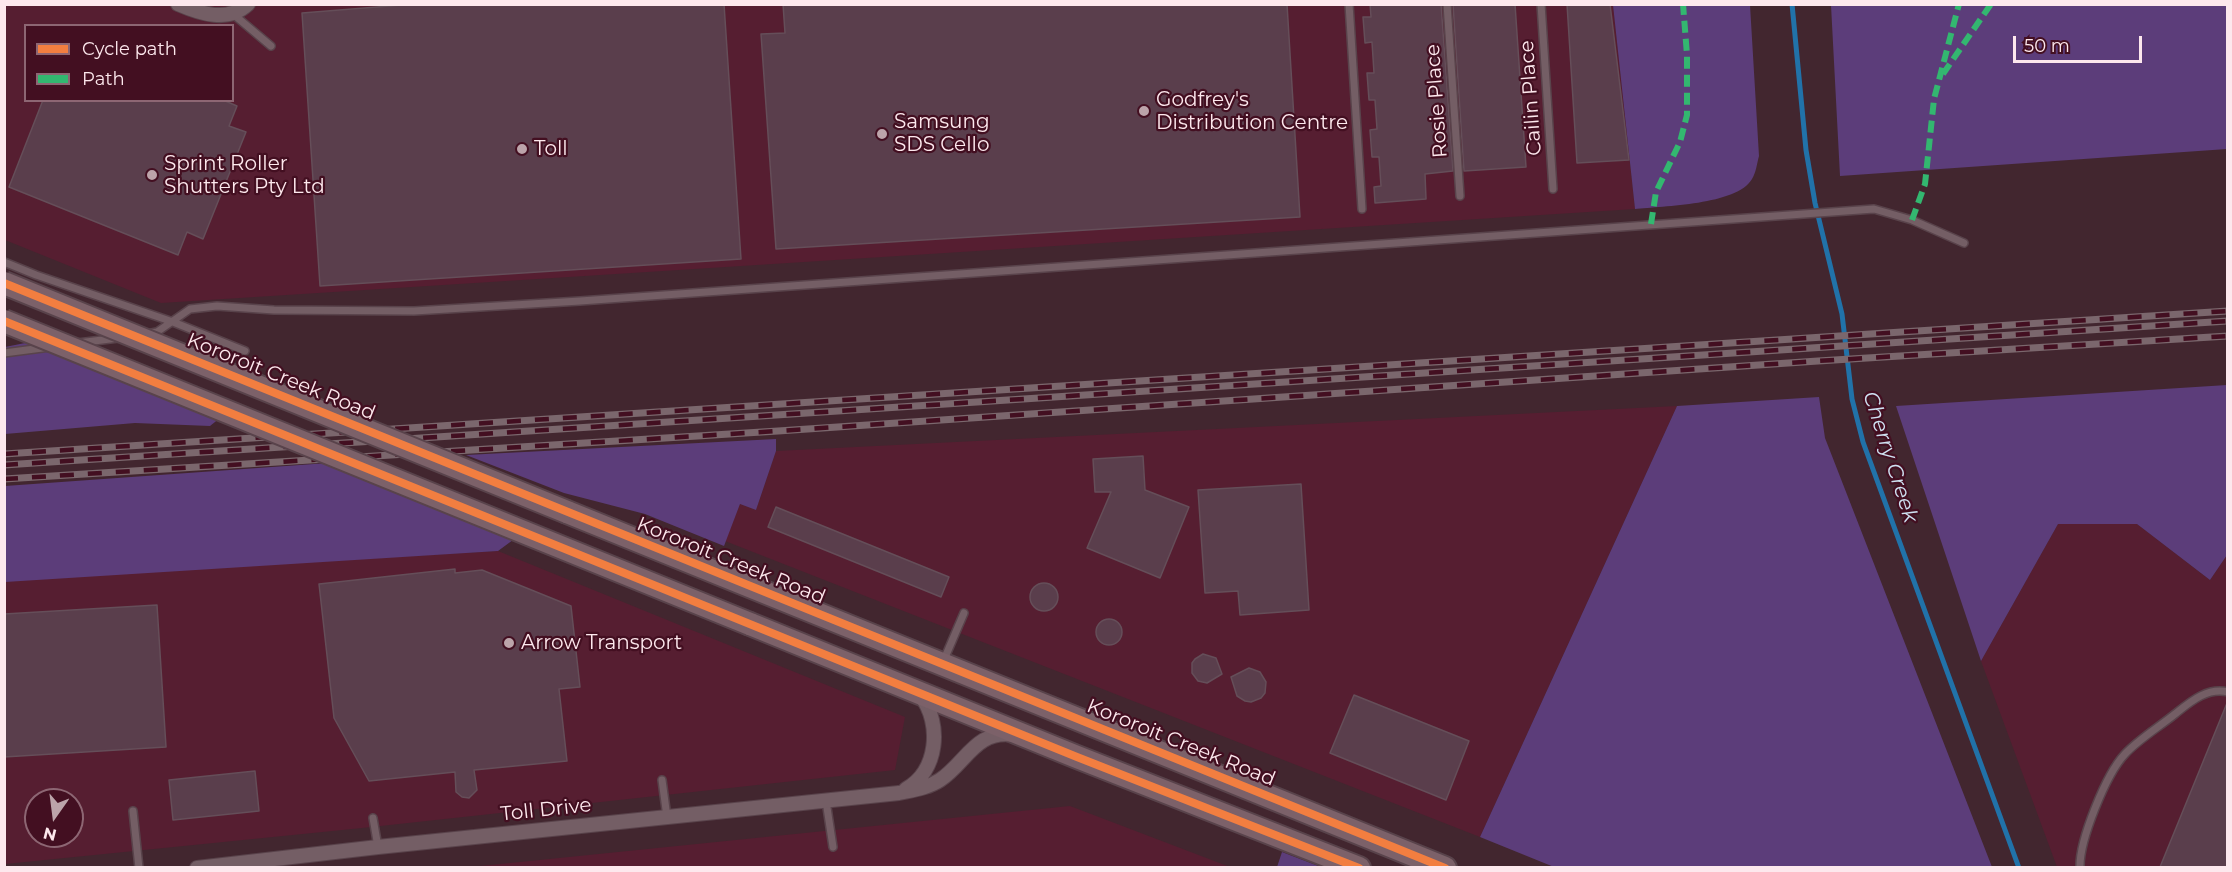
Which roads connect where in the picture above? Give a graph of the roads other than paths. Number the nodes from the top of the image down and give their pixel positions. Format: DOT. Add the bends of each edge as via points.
graph roads {
  1 [pos="178,4"];
  2 [pos="248,4"];
  3 [pos="1349,4"];
  4 [pos="1447,4"];
  5 [pos="1541,4"];
  6 [pos="233,14"];
  7 [pos="271,46"];
  8 [pos="1553,189"];
  9 [pos="1460,196"];
  10 [pos="1362,209"];
  11 [pos="1964,243"];
  12 [pos="4,262"];
  13 [pos="4,283"];
  14 [pos="4,321"];
  15 [pos="173,322"];
  16 [pos="245,351"];
  17 [pos="4,353"];
  18 [pos="964,613"];
  19 [pos="942,665"];
  20 [pos="905,687"];
  21 [pos="2228,692"];
  22 [pos="1046,744"];
  23 [pos="662,780"];
  24 [pos="899,794"];
  25 [pos="826,801"];
  26 [pos="133,811"];
  27 [pos="667,817"];
  28 [pos="373,818"];
  29 [pos="378,847"];
  30 [pos="833,847"];
  31 [pos="139,867"];
  32 [pos="197,867"];
  33 [pos="1359,867"];
  34 [pos="1445,867"];
  35 [pos="2079,867"];
  1 -- 6 [label="street" via="206,14"];
  2 -- 6 [label="street"];
  3 -- 10 [label="lane"];
  4 -- 9 [label="lane, Rosie Place"];
  5 -- 8 [label="lane, Cailin Place"];
  6 -- 7 [label="lane"];
  11 -- 15 [label="lane" via="1912,220 1874,209 556,303 414,311 217,306 190,309"];
  12 -- 15 [label="lane"];
  13 -- 19 [label="main road, Kororoit Creek Road, bridge"];
  14 -- 20 [label="main road, bridge"];
  15 -- 16 [label="lane"];
  15 -- 17 [label="lane" via="157,332"];
  18 -- 19 [label="lane"];
  19 -- 34 [label="main road, Kororoit Creek Road"];
  20 -- 22 [label="main road"];
  20 -- 24 [label="street" via="922,696 933,723 934,740 932,755 920,778"];
  21 -- 35 [label="lane" via="2208,692 2192,701 2124,755 2085,832"];
  22 -- 24 [label="street, Toll Drive" via="1010,734 993,737 975,746 937,782"];
  22 -- 33 [label="main road"];
  23 -- 27 [label="lane"];
  24 -- 25 [label="street, Toll Drive"];
  25 -- 27 [label="street, Toll Drive"];
  25 -- 30 [label="lane"];
  26 -- 31 [label="lane"];
  27 -- 29 [label="street, Toll Drive"];
  28 -- 29 [label="lane"];
  29 -- 32 [label="street, Toll Drive"];
}
